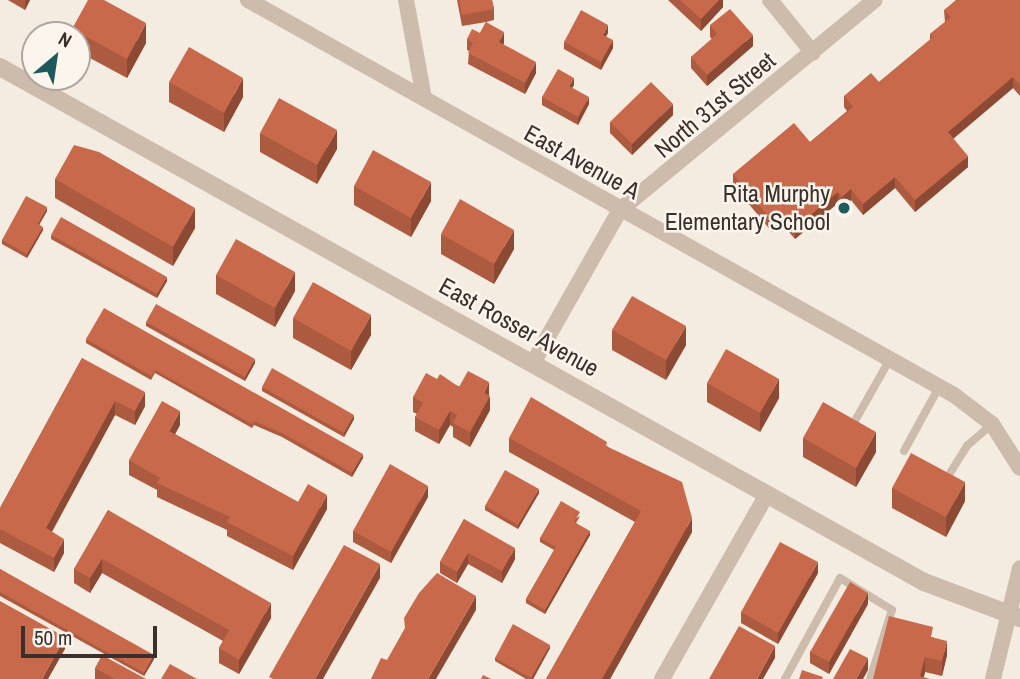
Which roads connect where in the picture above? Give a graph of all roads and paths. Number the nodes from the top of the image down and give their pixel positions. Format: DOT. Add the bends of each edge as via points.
graph roads {
  1 [pos="248,0"];
  2 [pos="406,0"];
  3 [pos="769,0"];
  4 [pos="875,0"];
  5 [pos="813,52"];
  6 [pos="0,67"];
  7 [pos="424,98"];
  8 [pos="620,210"];
  9 [pos="890,359"];
  10 [pos="533,363"];
  11 [pos="939,387"];
  12 [pos="992,424"];
  13 [pos="852,426"];
  14 [pos="904,451"];
  15 [pos="1020,468"];
  16 [pos="947,478"];
  17 [pos="767,494"];
  18 [pos="1020,568"];
  19 [pos="1014,617"];
  20 [pos="662,679"];
  21 [pos="785,679"];
  22 [pos="870,679"];
  23 [pos="993,679"];
  1 -- 7 [label="street, East Avenue A"];
  2 -- 7 [label="street"];
  3 -- 5 [label="street"];
  4 -- 5 [label="street, North 31st Street"];
  5 -- 8 [label="street, North 31st Street"];
  6 -- 10 [label="street, East Rosser Avenue"];
  7 -- 8 [label="street, East Avenue A"];
  8 -- 9 [label="street, East Avenue A"];
  8 -- 10 [label="street, North 31st Street"];
  9 -- 11 [label="street, East Avenue A"];
  9 -- 13 [label="lane"];
  10 -- 17 [label="street, East Rosser Avenue"];
  11 -- 12 [label="street, East Avenue A"];
  11 -- 14 [label="lane"];
  12 -- 15 [label="street, East Avenue A"];
  12 -- 16 [label="lane" via="968,445"];
  17 -- 19 [label="street, East Rosser Avenue" via="924,582"];
  17 -- 20 [label="street"];
  18 -- 19 [label="street"];
  19 -- 23 [label="street"];
  21 -- 22 [label="lane" via="840,578 892,610"];
}
